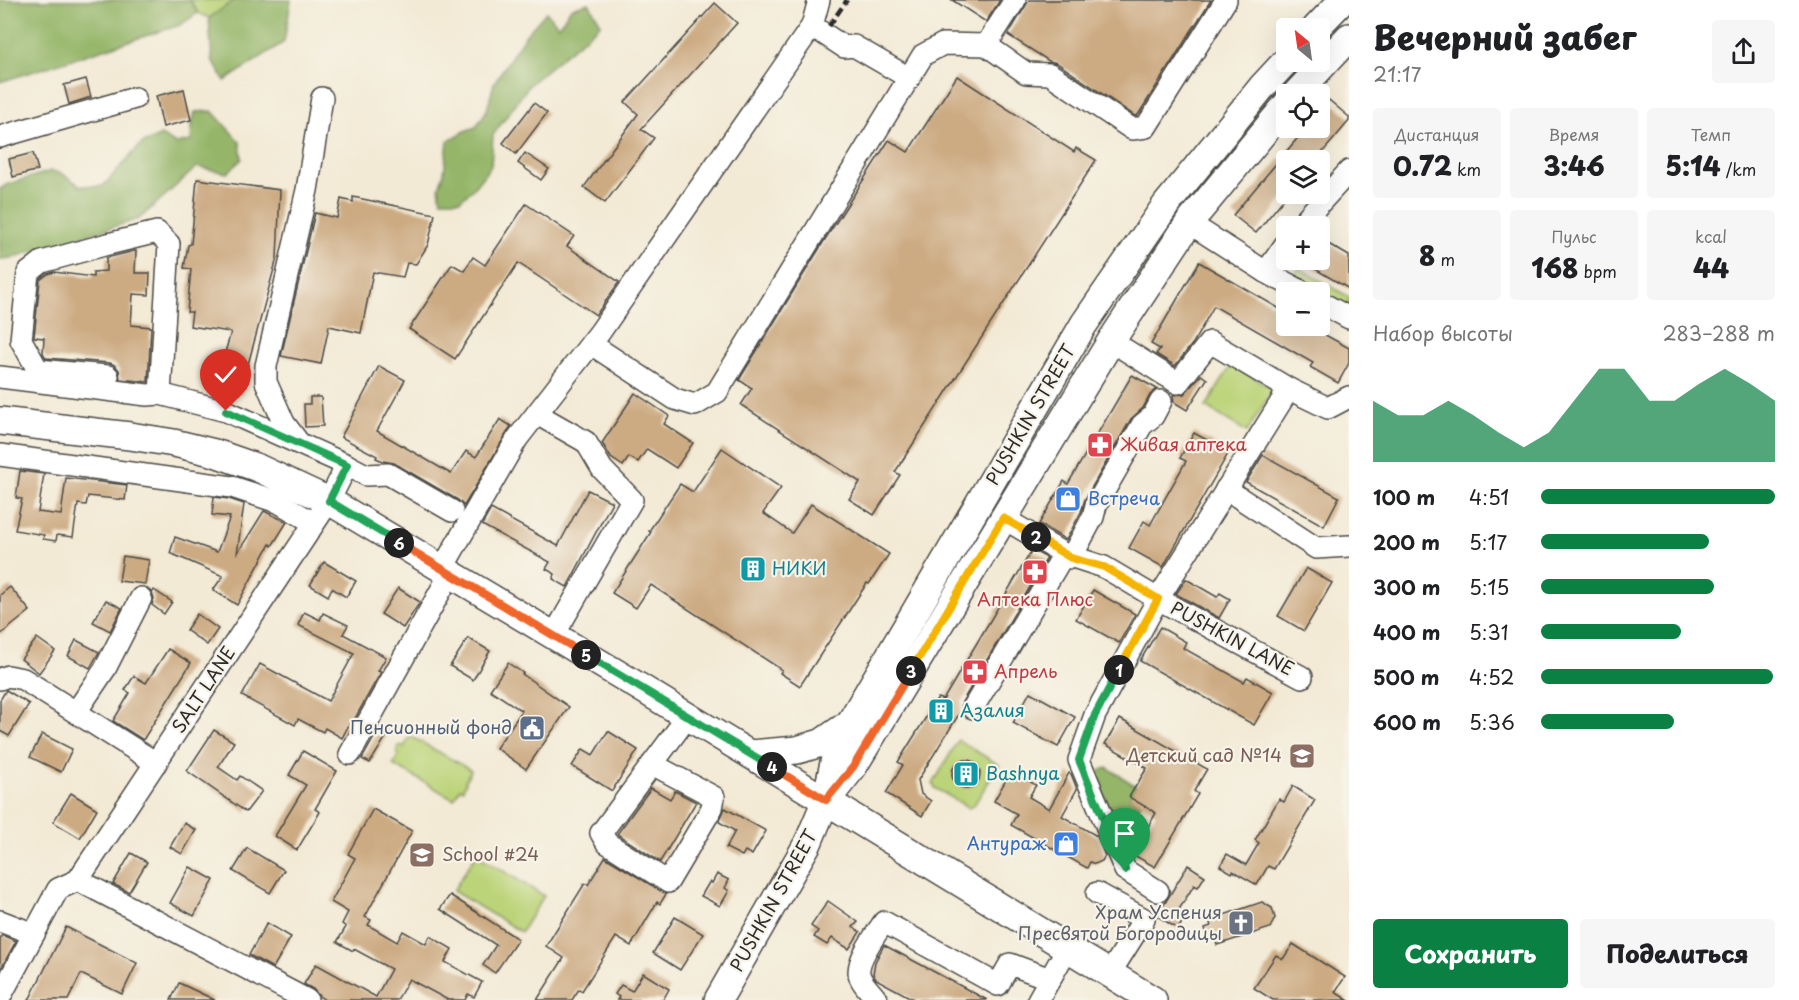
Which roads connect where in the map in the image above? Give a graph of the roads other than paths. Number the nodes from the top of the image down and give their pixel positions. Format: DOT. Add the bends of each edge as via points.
graph roads {
  1 [pos="819,0"];
  2 [pos="1015,0"];
  3 [pos="1226,0"];
  4 [pos="1343,0"];
  5 [pos="1326,18"];
  6 [pos="812,26"];
  7 [pos="1349,37"];
  8 [pos="986,45"];
  9 [pos="1276,72"];
  10 [pos="909,78"];
  11 [pos="1305,84"];
  12 [pos="135,98"];
  13 [pos="322,98"];
  14 [pos="1276,117"];
  15 [pos="0,137"];
  16 [pos="1347,178"];
  17 [pos="1309,216"];
  18 [pos="1189,223"];
  19 [pos="1276,258"];
  20 [pos="1266,272"];
  21 [pos="1284,282"];
  22 [pos="1330,308"];
  23 [pos="1349,318"];
  24 [pos="1111,341"];
  25 [pos="591,344"];
  26 [pos="108,376"];
  27 [pos="0,377"];
  28 [pos="1289,388"];
  29 [pos="160,394"];
  30 [pos="1349,397"];
  31 [pos="1161,401"];
  32 [pos="537,414"];
  33 [pos="0,421"];
  34 [pos="299,443"];
  35 [pos="0,455"];
  36 [pos="347,465"];
  37 [pos="1226,489"];
  38 [pos="452,511"];
  39 [pos="321,512"];
  40 [pos="1003,518"];
  41 [pos="1349,546"];
  42 [pos="1068,556"];
  43 [pos="446,571"];
  44 [pos="141,598"];
  45 [pos="1158,599"];
  46 [pos="554,635"];
  47 [pos="1302,677"];
  48 [pos="0,679"];
  49 [pos="974,708"];
  50 [pos="75,712"];
  51 [pos="688,716"];
  52 [pos="850,723"];
  53 [pos="350,754"];
  54 [pos="750,754"];
  55 [pos="156,763"];
  56 [pos="652,764"];
  57 [pos="826,800"];
  58 [pos="78,880"];
  59 [pos="1158,891"];
  60 [pos="1097,893"];
  61 [pos="0,921"];
  62 [pos="34,934"];
  63 [pos="1068,947"];
  64 [pos="1110,973"];
  65 [pos="1050,979"];
  66 [pos="0,997"];
  67 [pos="307,1000"];
  68 [pos="718,1000"];
  69 [pos="877,1000"];
  70 [pos="1038,1000"];
  71 [pos="1153,1000"];
  1 -- 6 [label="street"];
  2 -- 8 [label="street"];
  3 -- 8 [label="street" via="1146,127 1132,129 1050,74 1026,74"];
  4 -- 5 [label="main road"];
  6 -- 10 [label="street" via="844,47 854,46"];
  6 -- 25 [label="street"];
  7 -- 11 [label="main road"];
  8 -- 10 [label="street" via="943,44 923,55"];
  9 -- 52 [label="main road, PUSHKIN STREET" via="1166,205 1084,324"];
  10 -- 25 [label="street" via="717,392 695,405 675,399"];
  12 -- 15 [label="street"];
  13 -- 34 [label="street" via="307,190 266,366 266,382 284,423"];
  14 -- 18 [label="main road, PUSHKIN STREET"];
  16 -- 17 [label="street"];
  18 -- 20 [label="street"];
  18 -- 24 [label="main road, PUSHKIN STREET"];
  19 -- 20 [label="street"];
  20 -- 21 [label="street"];
  22 -- 23 [label="street"];
  24 -- 28 [label="street" via="1178,383 1210,342"];
  24 -- 40 [label="main road, PUSHKIN STREET"];
  25 -- 32 [label="street"];
  26 -- 29 [label="street" via="38,370 21,340 28,273 42,262 157,232 169,244"];
  27 -- 29 [label="street"];
  28 -- 30 [label="street" via="1328,408"];
  28 -- 37 [label="street"];
  29 -- 34 [label="street" via="226,411"];
  31 -- 42 [label="street" via="1153,416 1142,425 1096,505 1094,517"];
  32 -- 43 [label="street" via="517,439"];
  32 -- 46 [label="street" via="586,442 602,469 633,500"];
  33 -- 39 [label="main road" via="130,436 215,453 258,468"];
  34 -- 36 [label="street"];
  35 -- 39 [label="street" via="232,487"];
  36 -- 38 [label="street" via="366,475 388,474"];
  36 -- 39 [label="street, SALT LANE"];
  37 -- 41 [label="street" via="1316,548"];
  37 -- 45 [label="street"];
  39 -- 43 [label="main road"];
  39 -- 55 [label="street, SALT LANE"];
  40 -- 42 [label="street, PUSHKIN LANE"];
  40 -- 57 [label="main road, PUSHKIN STREET" via="853,767"];
  42 -- 45 [label="street, PUSHKIN LANE" via="1104,567"];
  42 -- 49 [label="street"];
  43 -- 46 [label="main road"];
  43 -- 53 [label="street"];
  44 -- 50 [label="street" via="105,669"];
  45 -- 47 [label="street, PUSHKIN LANE"];
  45 -- 59 [label="street" via="1095,715 1079,760 1125,870"];
  46 -- 51 [label="main road"];
  48 -- 50 [label="street" via="23,679"];
  50 -- 55 [label="street"];
  51 -- 54 [label="main road"];
  51 -- 56 [label="street"];
  52 -- 54 [label="main road" via="821,743 797,750"];
  52 -- 57 [label="main road, PUSHKIN STREET"];
  54 -- 57 [label="main road"];
  55 -- 58 [label="street, SALT LANE"];
  56 -- 56 [label="street" via="601,832 607,843 668,882 712,808 714,797"];
  57 -- 63 [label="main road"];
  57 -- 68 [label="main road, PUSHKIN STREET" via="808,843"];
  58 -- 62 [label="street" via="58,889"];
  58 -- 67 [label="street"];
  60 -- 64 [label="street" via="1144,920"];
  61 -- 62 [label="street"];
  62 -- 66 [label="street"];
  63 -- 64 [label="main road"];
  63 -- 65 [label="street"];
  64 -- 71 [label="main road"];
  65 -- 69 [label="street" via="1010,964 998,985 884,922 863,955 859,969 859,976"];
  65 -- 70 [label="street"];
}
